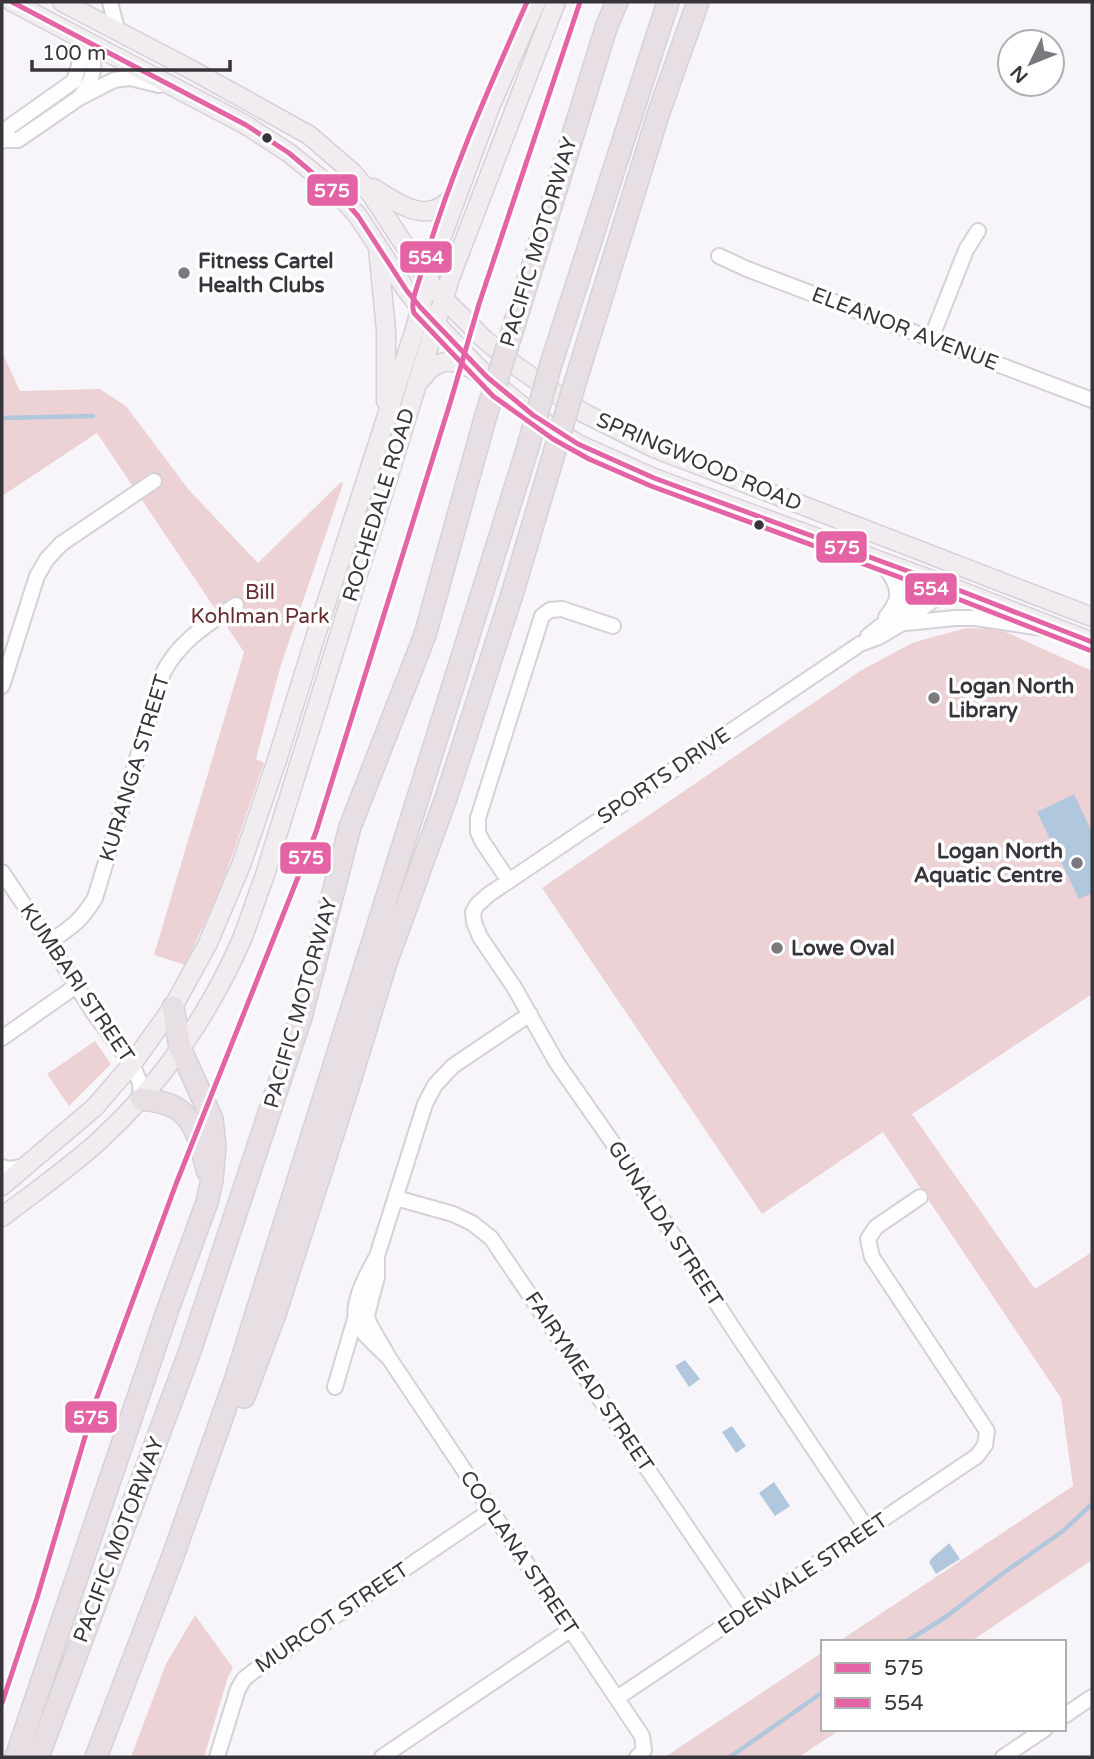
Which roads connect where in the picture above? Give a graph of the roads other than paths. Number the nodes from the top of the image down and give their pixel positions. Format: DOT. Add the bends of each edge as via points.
graph roads {
  1 [pos="12,2"];
  2 [pos="62,2"];
  3 [pos="110,2"];
  4 [pos="536,2"];
  5 [pos="556,2"];
  6 [pos="617,2"];
  7 [pos="668,2"];
  8 [pos="698,2"];
  9 [pos="82,7"];
  10 [pos="117,29"];
  11 [pos="84,40"];
  12 [pos="178,90"];
  13 [pos="79,98"];
  14 [pos="3,141"];
  15 [pos="360,181"];
  16 [pos="457,192"];
  17 [pos="978,231"];
  18 [pos="378,246"];
  19 [pos="719,256"];
  20 [pos="428,281"];
  21 [pos="444,299"];
  22 [pos="421,308"];
  23 [pos="436,324"];
  24 [pos="931,339"];
  25 [pos="416,383"];
  26 [pos="499,388"];
  27 [pos="1092,400"];
  28 [pos="386,419"];
  29 [pos="154,481"];
  30 [pos="870,558"];
  31 [pos="951,562"];
  32 [pos="943,584"];
  33 [pos="236,604"];
  34 [pos="1070,608"];
  35 [pos="1092,617"];
  36 [pos="901,624"];
  37 [pos="1092,624"];
  38 [pos="613,626"];
  39 [pos="879,626"];
  40 [pos="1067,632"];
  41 [pos="1092,642"];
  42 [pos="860,644"];
  43 [pos="2,686"];
  44 [pos="2,872"];
  45 [pos="509,881"];
  46 [pos="473,912"];
  47 [pos="49,942"];
  48 [pos="76,986"];
  49 [pos="173,1007"];
  50 [pos="530,1014"];
  51 [pos="2,1038"];
  52 [pos="180,1048"];
  53 [pos="132,1064"];
  54 [pos="141,1099"];
  55 [pos="2,1167"];
  56 [pos="24,1167"];
  57 [pos="212,1180"];
  58 [pos="2,1186"];
  59 [pos="396,1198"];
  60 [pos="920,1198"];
  61 [pos="5,1209"];
  62 [pos="361,1318"];
  63 [pos="371,1340"];
  64 [pos="345,1352"];
  65 [pos="388,1358"];
  66 [pos="335,1387"];
  67 [pos="490,1511"];
  68 [pos="868,1530"];
  69 [pos="745,1613"];
  70 [pos="570,1630"];
  71 [pos="1092,1697"];
  72 [pos="617,1698"];
  73 [pos="1066,1715"];
  74 [pos="1042,1731"];
  75 [pos="106,1732"];
  76 [pos="640,1754"];
  77 [pos="16,1757"];
  78 [pos="38,1757"];
  79 [pos="96,1757"];
  80 [pos="218,1757"];
  81 [pos="382,1757"];
  82 [pos="1003,1757"];
  1 -- 11 [label="main road, SPRINGWOOD ROAD"];
  2 -- 9 [label="main road, SPRINGWOOD ROAD"];
  3 -- 10 [label="street"];
  4 -- 16 [label="main road, ROCHEDALE ROAD"];
  5 -- 21 [label="main road, ROCHEDALE ROAD"];
  6 -- 78 [label="highway, PACIFIC MOTORWAY, bridge" via="486,415 425,635 350,827 301,1017 190,1351"];
  7 -- 75 [label="highway, bridge" via="236,1378"];
  8 -- 75 [label="highway, bridge" via="658,115 514,588 386,963 276,1311 167,1607"];
  9 -- 10 [label="main road, SPRINGWOOD ROAD"];
  9 -- 11 [label="main road"];
  10 -- 15 [label="main road, SPRINGWOOD ROAD" via="309,135"];
  11 -- 12 [label="main road, SPRINGWOOD ROAD"];
  11 -- 13 [label="street" via="94,62 93,76"];
  11 -- 14 [label="street" via="74,81 9,127"];
  12 -- 13 [label="street" via="123,78"];
  12 -- 18 [label="main road, SPRINGWOOD ROAD" via="289,153 341,197"];
  13 -- 14 [label="street" via="18,140"];
  15 -- 16 [label="main road" via="411,210 444,205"];
  15 -- 20 [label="main road, SPRINGWOOD ROAD"];
  16 -- 20 [label="main road, ROCHEDALE ROAD"];
  17 -- 24 [label="street"];
  18 -- 22 [label="main road, SPRINGWOOD ROAD"];
  18 -- 28 [label="main road" via="386,330"];
  19 -- 24 [label="street, ELEANOR AVENUE"];
  20 -- 21 [label="main road, SPRINGWOOD ROAD"];
  20 -- 22 [label="main road, ROCHEDALE ROAD"];
  21 -- 23 [label="main road, ROCHEDALE ROAD"];
  21 -- 31 [label="main road, SPRINGWOOD ROAD" via="516,366 612,428"];
  22 -- 23 [label="main road, SPRINGWOOD ROAD"];
  22 -- 28 [label="main road, ROCHEDALE ROAD"];
  23 -- 25 [label="main road, ROCHEDALE ROAD"];
  23 -- 26 [label="main road, SPRINGWOOD ROAD"];
  24 -- 27 [label="street, ELEANOR AVENUE"];
  25 -- 26 [label="main road" via="441,362 450,361 474,370"];
  25 -- 52 [label="main road, ROCHEDALE ROAD" via="242,938 219,986"];
  26 -- 30 [label="main road, SPRINGWOOD ROAD" via="558,432 605,457"];
  28 -- 49 [label="main road, ROCHEDALE ROAD" via="241,865 208,943"];
  29 -- 43 [label="street" via="61,544 47,559 37,576"];
  30 -- 32 [label="main road, SPRINGWOOD ROAD"];
  30 -- 39 [label="street" via="887,570 897,589 895,603"];
  31 -- 32 [label="main road, SPORTS DRIVE"];
  31 -- 34 [label="main road, SPRINGWOOD ROAD"];
  32 -- 36 [label="street, SPORTS DRIVE" via="936,598"];
  32 -- 39 [label="street, SPORTS DRIVE"];
  32 -- 40 [label="main road, SPRINGWOOD ROAD"];
  33 -- 47 [label="street, KURANGA STREET" via="188,639 170,659 95,898 75,925"];
  34 -- 35 [label="main road, SPRINGWOOD ROAD"];
  34 -- 37 [label="main road"];
  36 -- 40 [label="street, SPORTS DRIVE" via="976,618"];
  36 -- 42 [label="street, SPORTS DRIVE"];
  38 -- 45 [label="street" via="562,609 542,616 478,818 482,841"];
  39 -- 42 [label="street, SPORTS DRIVE"];
  40 -- 41 [label="main road, SPRINGWOOD ROAD"];
  42 -- 45 [label="street, SPORTS DRIVE"];
  44 -- 47 [label="street, KUMBARI STREET"];
  45 -- 46 [label="street, SPORTS DRIVE"];
  46 -- 50 [label="street, GUNALDA STREET" via="480,937"];
  47 -- 48 [label="street, KUMBARI STREET"];
  48 -- 51 [label="street"];
  48 -- 53 [label="street, KUMBARI STREET"];
  49 -- 52 [label="highway"];
  49 -- 53 [label="main road, ROCHEDALE ROAD"];
  50 -- 59 [label="street" via="453,1066 435,1085"];
  50 -- 68 [label="street, GUNALDA STREET" via="557,1063"];
  52 -- 54 [label="main road, ROCHEDALE ROAD"];
  52 -- 57 [label="highway" via="212,1119"];
  53 -- 54 [label="street, KUMBARI STREET"];
  53 -- 56 [label="main road, ROCHEDALE ROAD" via="95,1107"];
  54 -- 57 [label="highway" via="177,1107 189,1120"];
  54 -- 61 [label="main road, ROCHEDALE ROAD" via="48,1183"];
  55 -- 56 [label="street"];
  56 -- 58 [label="main road, ROCHEDALE ROAD"];
  57 -- 77 [label="highway"];
  59 -- 62 [label="street" via="354,1311"];
  59 -- 69 [label="street, FAIRYMEAD STREET" via="453,1214 491,1238"];
  60 -- 68 [label="street, EDENVALE STREET" via="876,1227 867,1239 872,1257 987,1431 985,1445 977,1456"];
  62 -- 63 [label="street, COOLANA STREET" via="360,1328"];
  62 -- 64 [label="street"];
  62 -- 65 [label="street, COOLANA STREET"];
  63 -- 64 [label="street" via="361,1340"];
  63 -- 65 [label="street, COOLANA STREET"];
  64 -- 66 [label="street"];
  65 -- 67 [label="street, COOLANA STREET"];
  67 -- 70 [label="street, COOLANA STREET"];
  67 -- 80 [label="street, MURCOT STREET" via="244,1679"];
  68 -- 69 [label="street, EDENVALE STREET"];
  69 -- 72 [label="street, EDENVALE STREET"];
  70 -- 72 [label="street, COOLANA STREET"];
  70 -- 81 [label="street"];
  71 -- 73 [label="street"];
  72 -- 76 [label="street, COOLANA STREET" via="642,1736"];
  74 -- 82 [label="street"];
  75 -- 79 [label="highway"];
}
